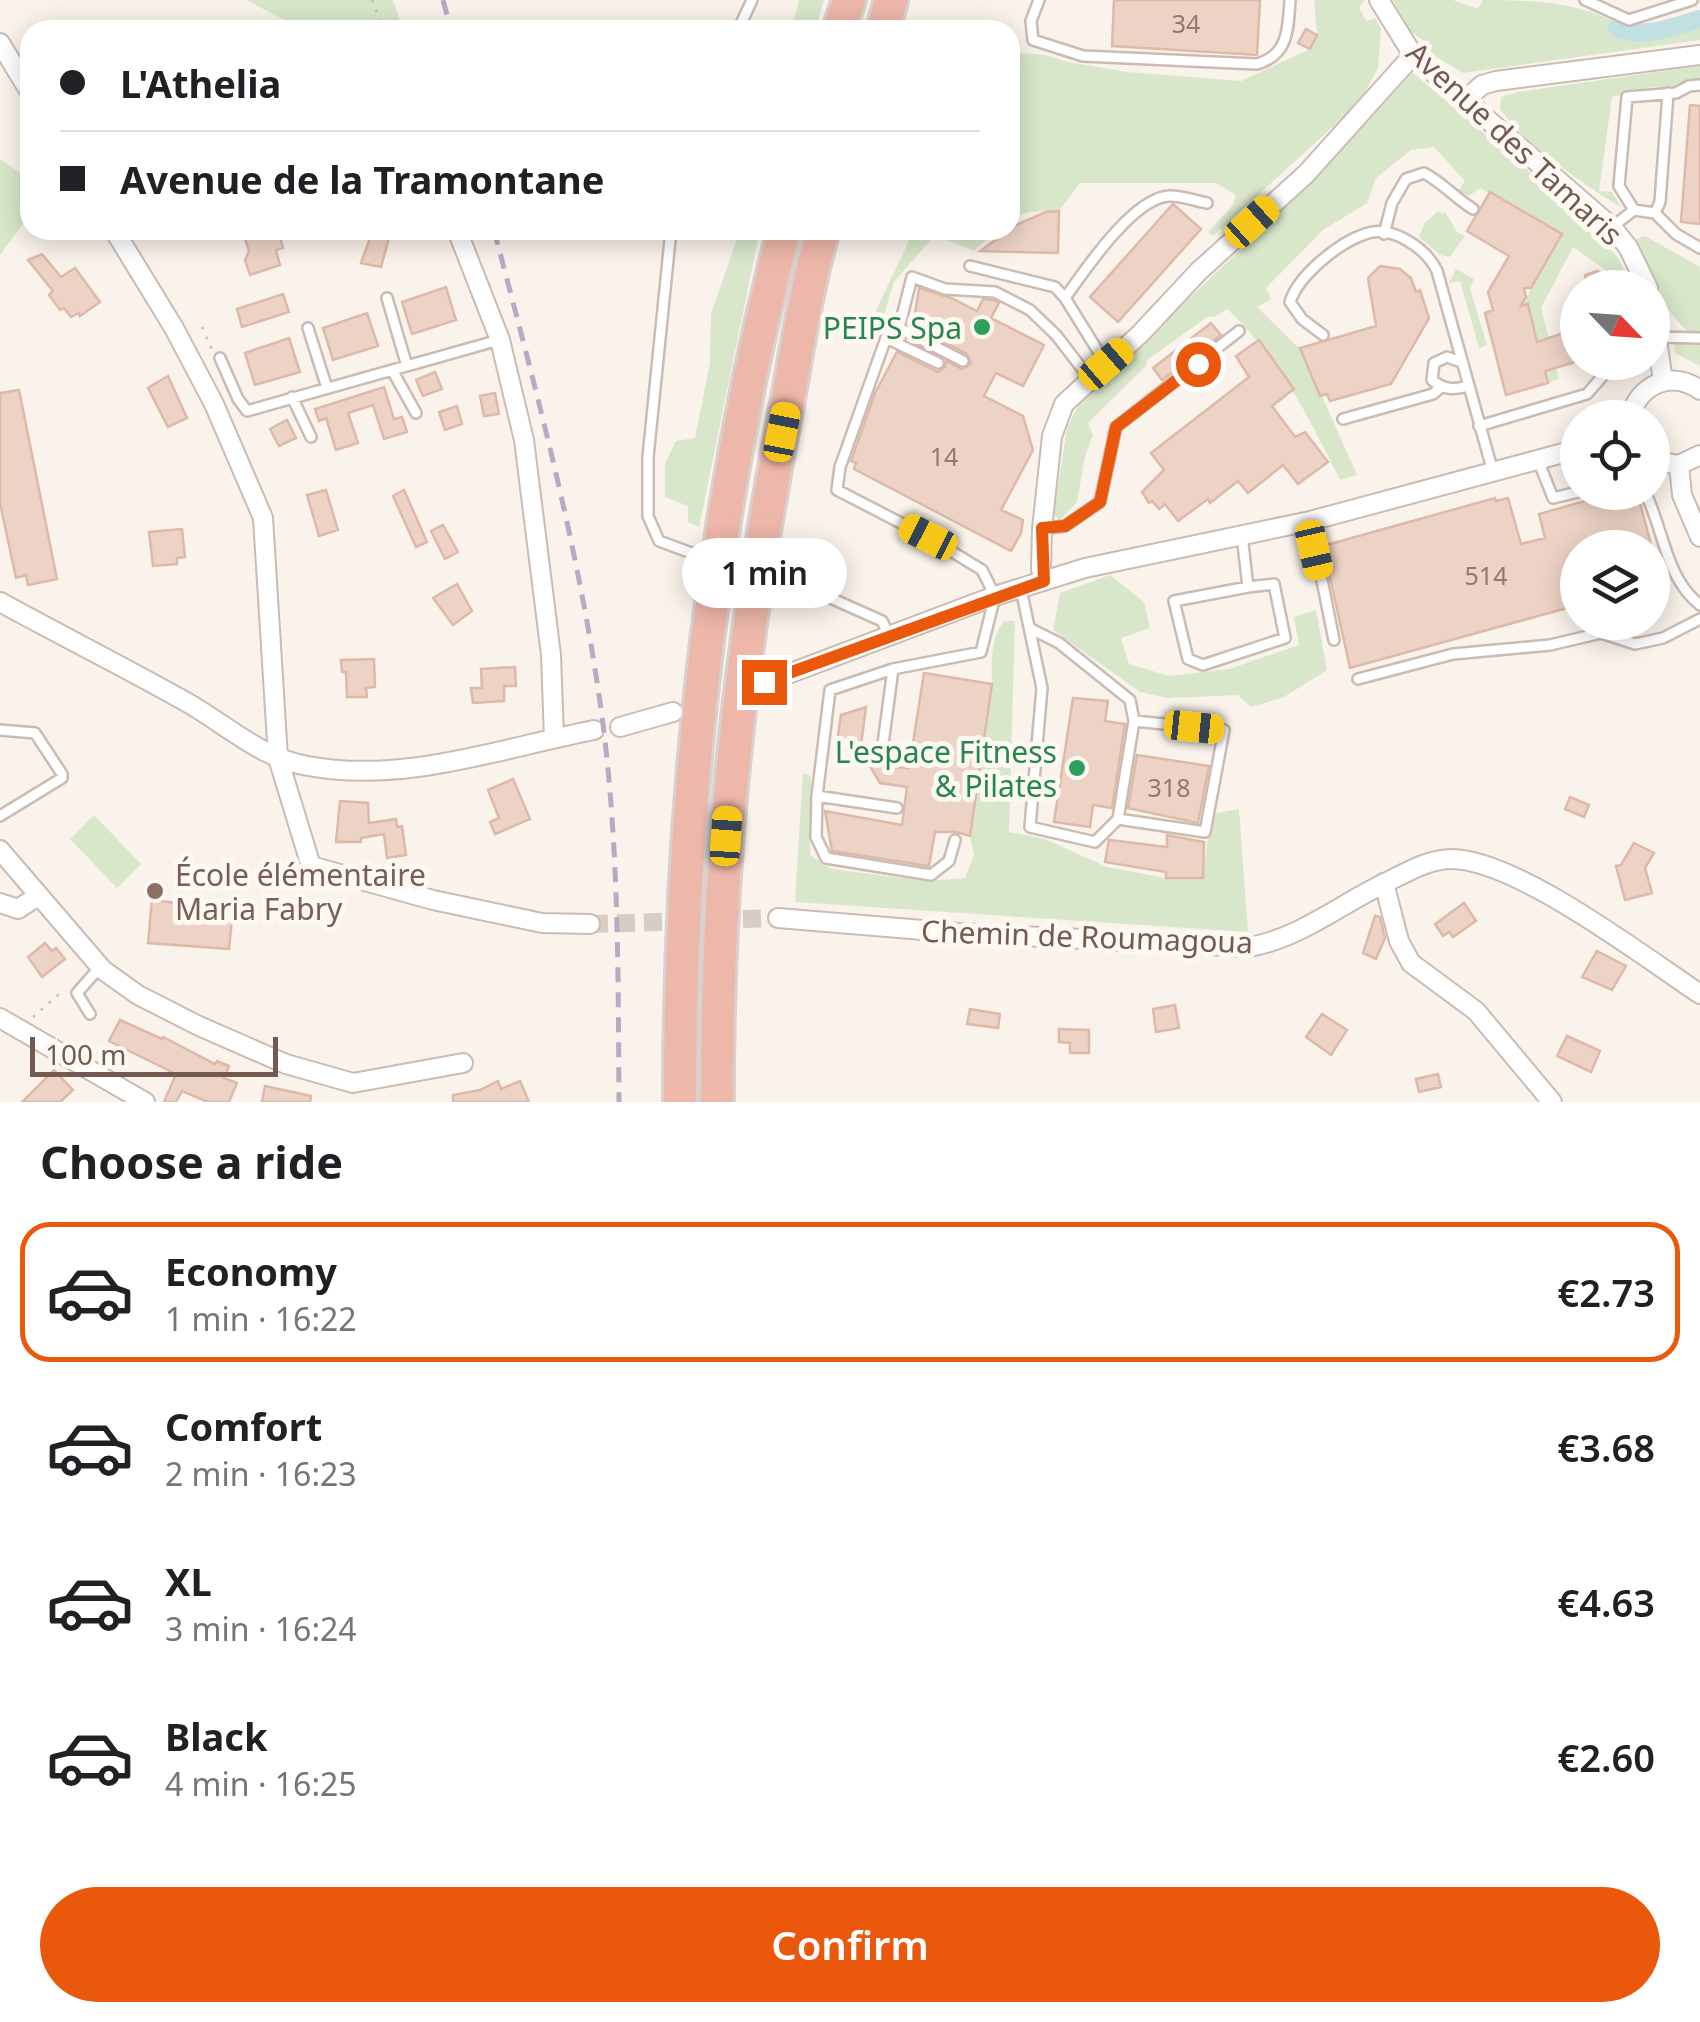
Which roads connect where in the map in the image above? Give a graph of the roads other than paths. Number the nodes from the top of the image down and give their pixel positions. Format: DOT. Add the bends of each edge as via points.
graph roads {
  1 [pos="1038,0"];
  2 [pos="1290,0"];
  3 [pos="1379,0"];
  4 [pos="1586,0"];
  5 [pos="1692,0"];
  6 [pos="0,42"];
  7 [pos="1412,54"];
  8 [pos="1700,54"];
  9 [pos="20,75"];
  10 [pos="1700,85"];
  11 [pos="1668,93"];
  12 [pos="1464,100"];
  13 [pos="1207,203"];
  14 [pos="1473,209"];
  15 [pos="1634,210"];
  16 [pos="1654,213"];
  17 [pos="1612,227"];
  18 [pos="1384,234"];
  19 [pos="120,240"];
  20 [pos="461,240"];
  21 [pos="670,240"];
  22 [pos="782,240"];
  23 [pos="821,240"];
  24 [pos="1700,248"];
  25 [pos="970,266"];
  26 [pos="1640,270"];
  27 [pos="388,298"];
  28 [pos="1065,298"];
  29 [pos="308,328"];
  30 [pos="1239,330"];
  31 [pos="1324,335"];
  32 [pos="1670,337"];
  33 [pos="1700,338"];
  34 [pos="500,340"];
  35 [pos="220,358"];
  36 [pos="962,361"];
  37 [pos="1462,362"];
  38 [pos="938,363"];
  39 [pos="1106,364"];
  40 [pos="407,366"];
  41 [pos="392,370"];
  42 [pos="1090,379"];
  43 [pos="1599,380"];
  44 [pos="1663,381"];
  45 [pos="1468,386"];
  46 [pos="1441,387"];
  47 [pos="327,388"];
  48 [pos="1700,390"];
  49 [pos="292,397"];
  50 [pos="1638,400"];
  51 [pos="416,413"];
  52 [pos="1343,420"];
  53 [pos="1479,426"];
  54 [pos="311,437"];
  55 [pos="1560,453"];
  56 [pos="1700,454"];
  57 [pos="1538,460"];
  58 [pos="1670,463"];
  59 [pos="1679,465"];
  60 [pos="1493,472"];
  61 [pos="1560,496"];
  62 [pos="1651,510"];
  63 [pos="1310,521"];
  64 [pos="1042,528"];
  65 [pos="1242,535"];
  66 [pos="1700,537"];
  67 [pos="719,563"];
  68 [pos="755,574"];
  69 [pos="1044,581"];
  70 [pos="1248,587"];
  71 [pos="1022,588"];
  72 [pos="996,596"];
  73 [pos="0,602"];
  74 [pos="1700,605"];
  75 [pos="1700,619"];
  76 [pos="1031,629"];
  77 [pos="891,637"];
  78 [pos="1334,640"];
  79 [pos="893,669"];
  80 [pos="1358,679"];
  81 [pos="764,682"];
  82 [pos="673,712"];
  83 [pos="1134,721"];
  84 [pos="620,726"];
  85 [pos="0,730"];
  86 [pos="594,730"];
  87 [pos="554,738"];
  88 [pos="278,758"];
  89 [pos="881,760"];
  90 [pos="817,796"];
  91 [pos="897,808"];
  92 [pos="0,816"];
  93 [pos="1118,819"];
  94 [pos="955,840"];
  95 [pos="0,850"];
  96 [pos="1384,883"];
  97 [pos="38,896"];
  98 [pos="0,903"];
  99 [pos="778,918"];
  100 [pos="590,924"];
  101 [pos="100,967"];
  102 [pos="1700,994"];
  103 [pos="90,1014"];
  104 [pos="0,1018"];
  105 [pos="463,1063"];
  106 [pos="146,1102"];
  107 [pos="680,1102"];
  108 [pos="716,1102"];
  109 [pos="1552,1102"];
  1 -- 2 [label="lane" via="1033,40 1074,54 1256,64 1284,47"];
  3 -- 7 [label="street, Avenue des Tamaris"];
  4 -- 5 [label="lane" via="1630,20"];
  6 -- 9 [label="street"];
  7 -- 12 [label="street, Avenue des Tamaris"];
  7 -- 39 [label="street" via="1306,174"];
  8 -- 12 [label="street" via="1496,81"];
  10 -- 11 [label="lane"];
  11 -- 15 [label="lane" via="1627,97 1619,186"];
  11 -- 16 [label="lane"];
  12 -- 17 [label="street, Avenue des Tamaris"];
  13 -- 28 [label="lane" via="1169,196 1148,202"];
  14 -- 18 [label="lane" via="1424,173 1406,179"];
  15 -- 16 [label="lane"];
  15 -- 17 [label="lane"];
  16 -- 24 [label="lane"];
  17 -- 26 [label="street, Avenue des Tamaris"];
  18 -- 31 [label="lane" via="1367,232 1353,240 1294,288 1290,302"];
  18 -- 37 [label="lane" via="1428,253"];
  19 -- 88 [label="street" via="214,404 263,518"];
  20 -- 34 [label="street"];
  21 -- 67 [label="lane" via="648,516 659,541"];
  22 -- 67 [label="highway"];
  23 -- 68 [label="highway"];
  25 -- 28 [label="lane" via="1054,287"];
  27 -- 40 [label="lane"];
  28 -- 39 [label="lane"];
  29 -- 47 [label="lane"];
  30 -- 64 [label="lane" via="1116,427 1100,502 1065,526"];
  32 -- 33 [label="lane"];
  34 -- 40 [label="lane"];
  34 -- 87 [label="street" via="526,460 551,655"];
  35 -- 49 [label="lane" via="247,411"];
  36 -- 42 [label="lane" via="899,328 912,277 945,289 994,292 1030,310"];
  37 -- 45 [label="lane"];
  37 -- 46 [label="lane" via="1447,357 1434,363 1432,380"];
  38 -- 72 [label="lane" via="886,338 837,490 982,570"];
  39 -- 42 [label="street"];
  40 -- 41 [label="lane"];
  41 -- 47 [label="lane"];
  41 -- 51 [label="lane"];
  42 -- 64 [label="street" via="1057,420"];
  43 -- 53 [label="lane" via="1587,394"];
  44 -- 48 [label="street"];
  44 -- 50 [label="street"];
  45 -- 46 [label="lane"];
  45 -- 53 [label="lane"];
  46 -- 52 [label="lane"];
  47 -- 49 [label="lane"];
  49 -- 54 [label="lane"];
  53 -- 60 [label="lane"];
  55 -- 57 [label="street"];
  56 -- 59 [label="street"];
  57 -- 60 [label="street"];
  57 -- 61 [label="lane" via="1554,498"];
  58 -- 59 [label="street"];
  59 -- 66 [label="street" via="1682,495"];
  60 -- 63 [label="street"];
  62 -- 74 [label="lane" via="1685,594"];
  63 -- 65 [label="street"];
  63 -- 78 [label="lane"];
  64 -- 69 [label="street"];
  65 -- 69 [label="street"];
  65 -- 70 [label="lane"];
  67 -- 107 [label="highway" via="692,797"];
  68 -- 77 [label="lane" via="790,580 882,621"];
  68 -- 108 [label="highway" via="728,800"];
  69 -- 71 [label="street"];
  70 -- 70 [label="lane" via="1174,601 1188,659 1204,665 1285,638 1274,584"];
  71 -- 72 [label="street"];
  71 -- 76 [label="lane"];
  72 -- 77 [label="street"];
  72 -- 79 [label="lane" via="980,652"];
  73 -- 88 [label="street"];
  75 -- 80 [label="lane" via="1635,644 1601,633 1453,654"];
  76 -- 83 [label="lane" via="1059,642 1130,700"];
  76 -- 93 [label="lane" via="1042,688 1030,827 1095,842"];
  77 -- 81 [label="street"];
  79 -- 89 [label="lane"];
  79 -- 90 [label="lane" via="830,690"];
  82 -- 84 [label="street"];
  83 -- 93 [label="lane"];
  83 -- 93 [label="lane" via="1224,730 1205,832"];
  85 -- 92 [label="lane" via="34,733 62,778"];
  86 -- 87 [label="street"];
  87 -- 88 [label="street" via="405,768 332,769"];
  88 -- 100 [label="street" via="311,866 524,919"];
  90 -- 91 [label="lane"];
  90 -- 94 [label="lane" via="816,838 826,858 931,875 949,861"];
  95 -- 97 [label="street"];
  96 -- 99 [label="street, Chemin de Roumagoua" via="1278,939 1248,947"];
  96 -- 102 [label="street, Chemin de Roumagoua" via="1435,860 1486,864 1590,920"];
  96 -- 109 [label="street" via="1398,941 1411,963 1488,1023"];
  97 -- 98 [label="street" via="18,909"];
  97 -- 101 [label="street"];
  101 -- 103 [label="lane" via="77,993"];
  101 -- 105 [label="street" via="199,1026 326,1077 353,1083"];
  104 -- 106 [label="street"];
}
